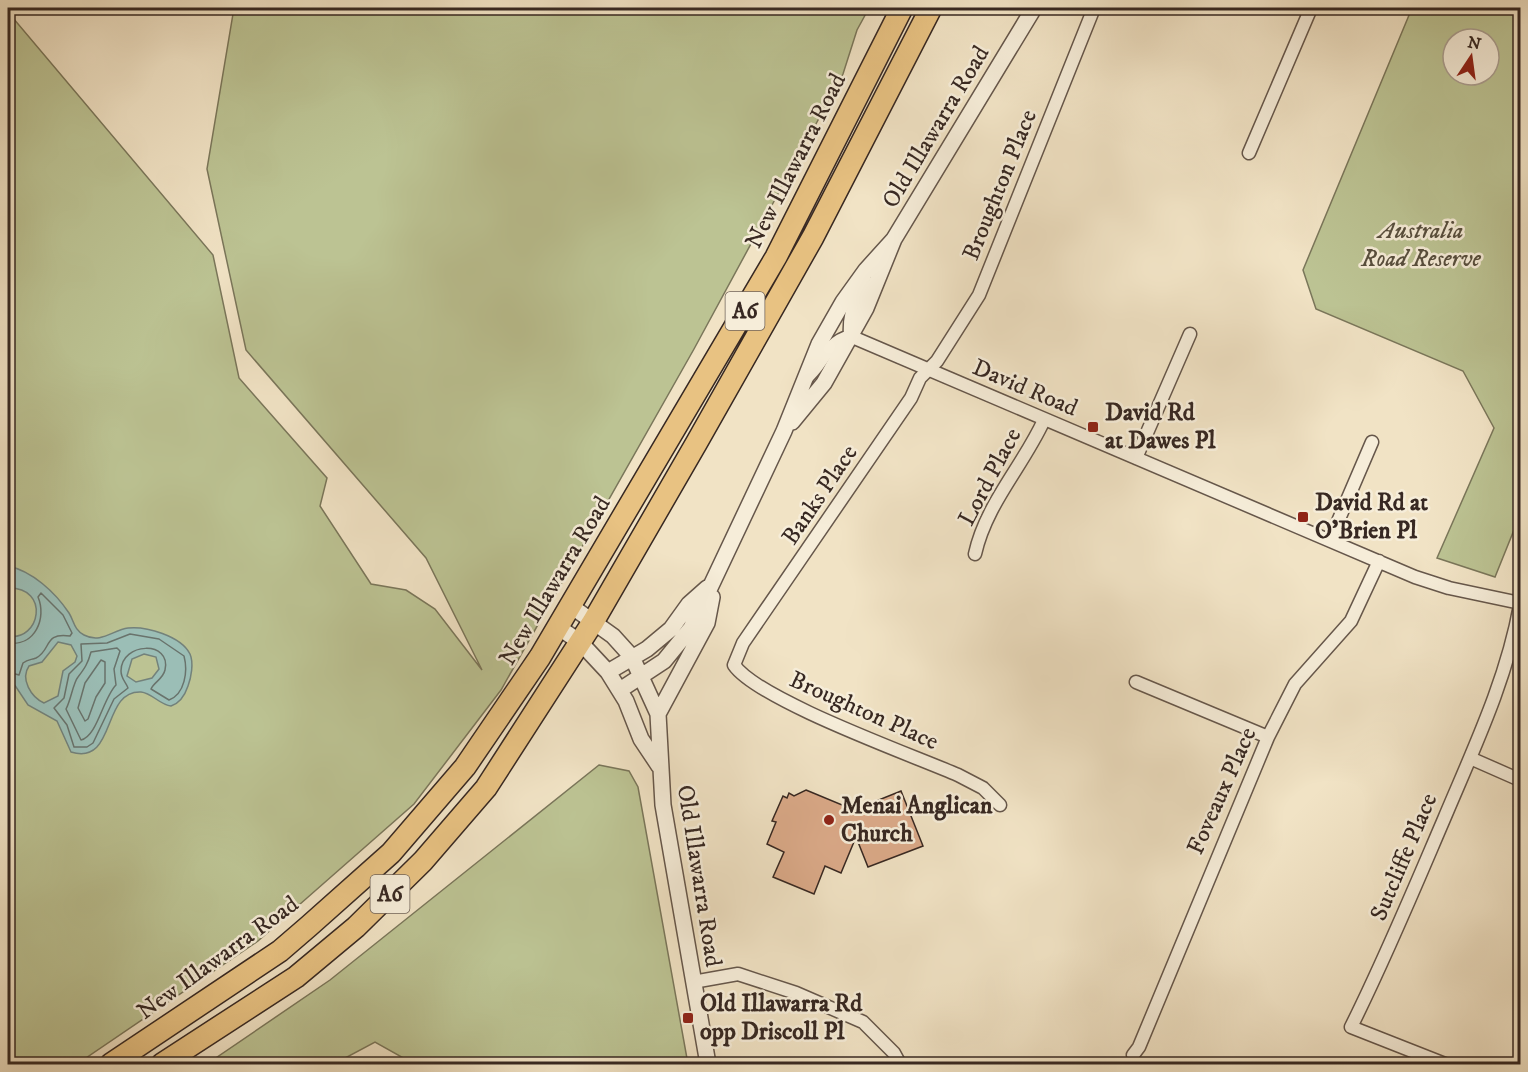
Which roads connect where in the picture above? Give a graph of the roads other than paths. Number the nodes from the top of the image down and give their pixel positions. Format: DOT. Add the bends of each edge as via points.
graph roads {
  1 [pos="902,8"];
  2 [pos="931,8"];
  3 [pos="1034,8"];
  4 [pos="1094,8"];
  5 [pos="1311,8"];
  6 [pos="1249,153"];
  7 [pos="894,239"];
  8 [pos="866,270"];
  9 [pos="1190,334"];
  10 [pos="850,336"];
  11 [pos="929,369"];
  12 [pos="802,380"];
  13 [pos="1044,420"];
  14 [pos="784,431"];
  15 [pos="1372,442"];
  16 [pos="1136,458"];
  17 [pos="1330,540"];
  18 [pos="975,554"];
  19 [pos="1379,561"];
  20 [pos="714,582"];
  21 [pos="1521,604"];
  22 [pos="571,606"];
  23 [pos="593,622"];
  24 [pos="558,627"];
  25 [pos="580,642"];
  26 [pos="743,643"];
  27 [pos="632,657"];
  28 [pos="608,672"];
  29 [pos="642,676"];
  30 [pos="1136,682"];
  31 [pos="620,690"];
  32 [pos="658,714"];
  33 [pos="1268,737"];
  34 [pos="1470,758"];
  35 [pos="659,766"];
  36 [pos="1521,780"];
  37 [pos="1000,805"];
  38 [pos="693,982"];
  39 [pos="1133,1055"];
  40 [pos="111,1065"];
  41 [pos="162,1065"];
  42 [pos="708,1065"];
  43 [pos="900,1065"];
  44 [pos="1445,1065"];
  1 -- 22 [label="highway, New Illawarra Road / A6" via="776,257"];
  2 -- 23 [label="highway, New Illawarra Road / A6" via="813,237"];
  3 -- 7 [label="street, Old Illawarra Road"];
  4 -- 11 [label="street, Broughton Place" via="979,295"];
  5 -- 6 [label="street"];
  7 -- 8 [label="street, Old Illawarra Road"];
  7 -- 10 [label="street, Old Illawarra Road" via="880,279"];
  8 -- 10 [label="street" via="849,317"];
  8 -- 12 [label="street, Old Illawarra Road" via="823,335"];
  9 -- 16 [label="street"];
  10 -- 11 [label="street, David Road"];
  10 -- 12 [label="street" via="832,344 818,368"];
  10 -- 14 [label="street, Old Illawarra Road" via="824,383"];
  11 -- 13 [label="street, David Road"];
  11 -- 26 [label="street, Banks Place"];
  12 -- 14 [label="street, Old Illawarra Road"];
  13 -- 16 [label="street, David Road"];
  13 -- 18 [label="street, Lord Place" via="987,517"];
  14 -- 20 [label="street, Old Illawarra Road"];
  15 -- 17 [label="street"];
  16 -- 17 [label="street, David Road"];
  17 -- 19 [label="street, David Road"];
  19 -- 21 [label="street, David Road" via="1449,588"];
  19 -- 33 [label="street, Foveaux Place" via="1350,621 1295,684"];
  20 -- 27 [label="street, Old Illawarra Road" via="689,604 671,629"];
  20 -- 29 [label="street, Old Illawarra Road" via="678,646"];
  20 -- 32 [label="street, Old Illawarra Road" via="707,623"];
  21 -- 34 [label="street, Sutcliffe Place" via="1502,675"];
  22 -- 23 [label="street, Old Illawarra Road"];
  22 -- 24 [label="highway, New Illawarra Road / A6"];
  23 -- 25 [label="highway, New Illawarra Road / A6"];
  23 -- 27 [label="street, Old Illawarra Road"];
  24 -- 25 [label="street, Old Illawarra Road"];
  24 -- 40 [label="highway, New Illawarra Road / A6" via="465,766 390,853 280,951"];
  25 -- 28 [label="street, Old Illawarra Road"];
  25 -- 41 [label="highway, New Illawarra Road / A6" via="486,788 423,861 356,927 296,977"];
  26 -- 37 [label="street, Broughton Place" via="734,665 760,688 958,775 982,788"];
  27 -- 28 [label="street, Old Illawarra Road"];
  27 -- 29 [label="street, Old Illawarra Road"];
  28 -- 31 [label="street, Old Illawarra Road"];
  29 -- 31 [label="street, Old Illawarra Road"];
  29 -- 32 [label="street, Old Illawarra Road"];
  30 -- 33 [label="street"];
  31 -- 35 [label="street, Old Illawarra Road" via="641,739"];
  32 -- 35 [label="street, Old Illawarra Road"];
  33 -- 39 [label="street, Foveaux Place"];
  34 -- 36 [label="street"];
  34 -- 44 [label="street, Sutcliffe Place" via="1351,1027"];
  35 -- 38 [label="street, Old Illawarra Road"];
  38 -- 42 [label="street, Old Illawarra Road"];
  38 -- 43 [label="street" via="738,974 796,993 863,1022 894,1053"];
}
